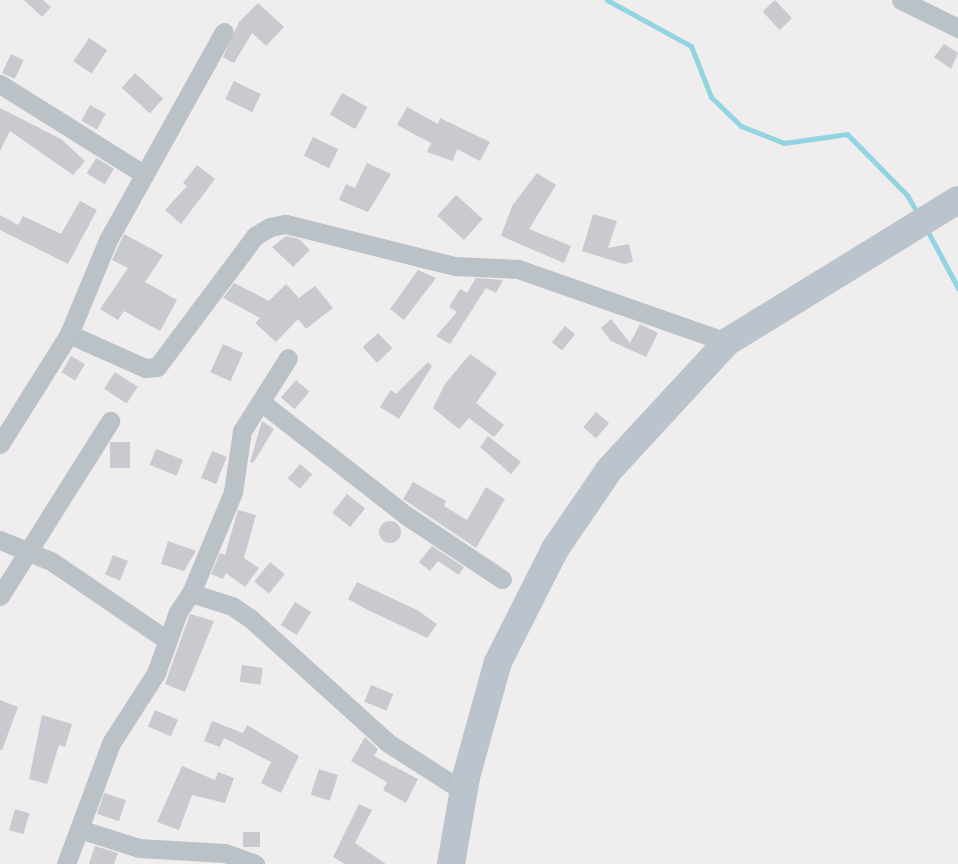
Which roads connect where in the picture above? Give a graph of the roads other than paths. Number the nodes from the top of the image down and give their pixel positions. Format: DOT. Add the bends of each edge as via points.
graph roads {
  1 [pos="901,0"];
  2 [pos="958,28"];
  3 [pos="224,32"];
  4 [pos="0,84"];
  5 [pos="142,173"];
  6 [pos="948,206"];
  7 [pos="69,334"];
  8 [pos="727,342"];
  9 [pos="288,358"];
  10 [pos="261,402"];
  11 [pos="110,421"];
  12 [pos="0,444"];
  13 [pos="0,540"];
  14 [pos="27,551"];
  15 [pos="502,578"];
  16 [pos="191,593"];
  17 [pos="0,596"];
  18 [pos="167,640"];
  19 [pos="463,791"];
  20 [pos="79,829"];
  21 [pos="66,864"];
  22 [pos="255,864"];
  23 [pos="451,864"];
  1 -- 2 [label="street"];
  3 -- 5 [label="street"];
  4 -- 5 [label="street"];
  5 -- 7 [label="street" via="85,289"];
  6 -- 8 [label="main road" via="914,230"];
  7 -- 8 [label="street" via="145,368 157,367 255,236 270,226 286,224 454,266 518,269"];
  7 -- 12 [label="street"];
  8 -- 19 [label="main road" via="609,470 555,549 498,662"];
  9 -- 10 [label="street"];
  10 -- 15 [label="street" via="407,516"];
  10 -- 16 [label="street" via="242,431 233,492"];
  11 -- 14 [label="street"];
  13 -- 14 [label="street"];
  14 -- 17 [label="street"];
  14 -- 18 [label="street" via="52,561"];
  16 -- 18 [label="street"];
  16 -- 19 [label="street" via="232,606 251,619 388,742"];
  18 -- 20 [label="street" via="156,672 111,743"];
  19 -- 23 [label="main road"];
  20 -- 21 [label="street"];
  20 -- 22 [label="street" via="139,848 225,853"];
}
